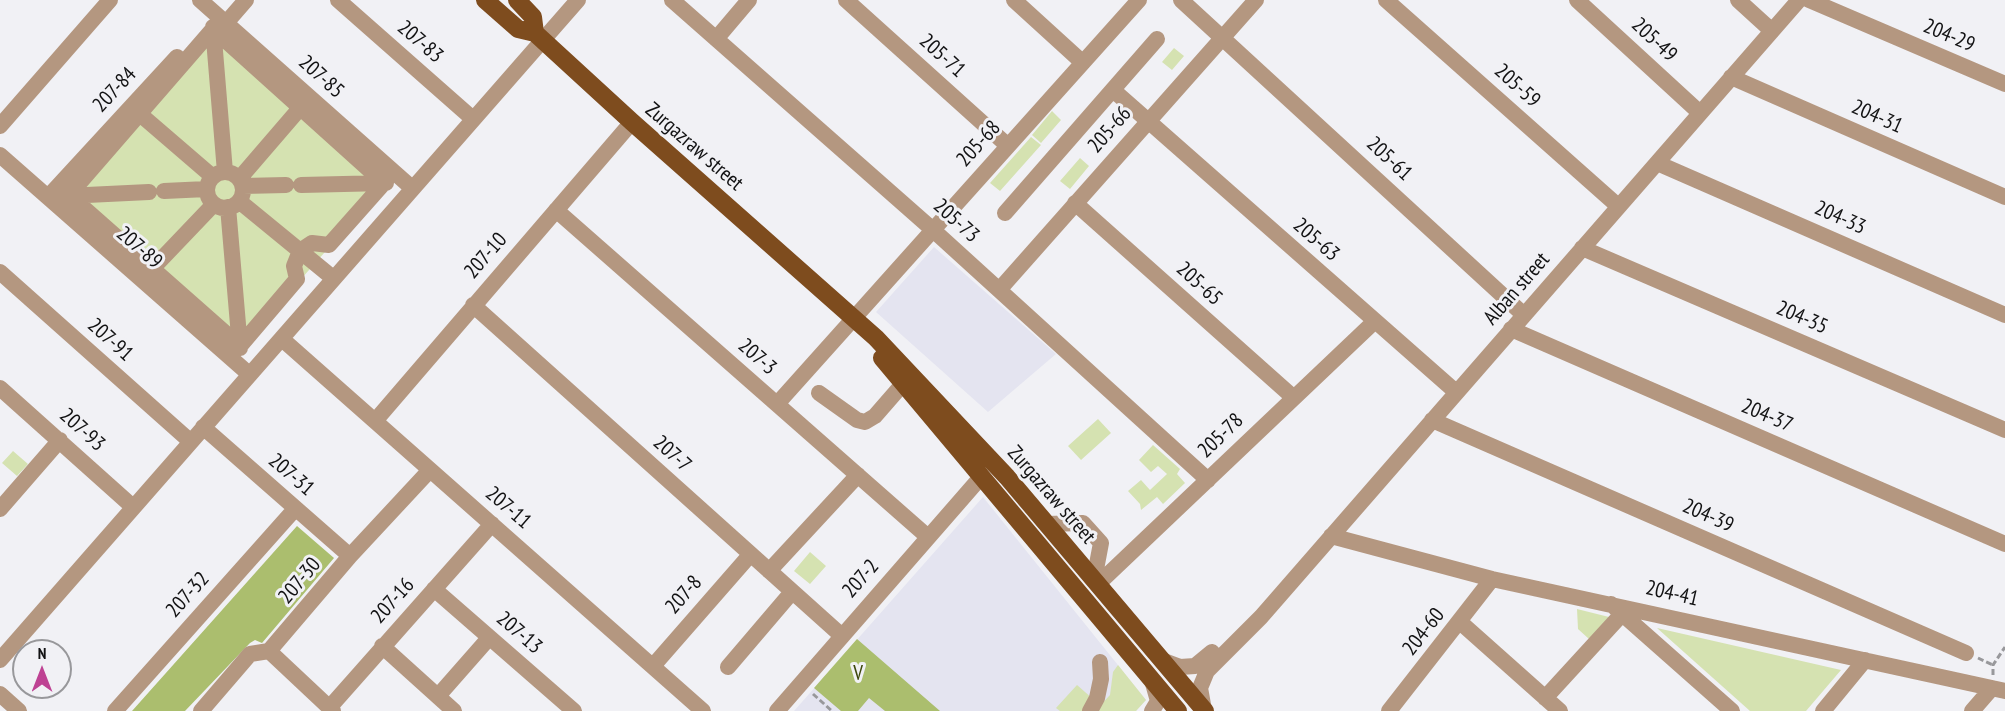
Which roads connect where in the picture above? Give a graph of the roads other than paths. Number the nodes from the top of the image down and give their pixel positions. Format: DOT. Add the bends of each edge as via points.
graph roads {
  1 [pos="110,0"];
  2 [pos="200,0"];
  3 [pos="246,0"];
  4 [pos="338,0"];
  5 [pos="485,0"];
  6 [pos="516,0"];
  7 [pos="578,0"];
  8 [pos="672,0"];
  9 [pos="749,0"];
  10 [pos="846,0"];
  11 [pos="1014,0"];
  12 [pos="1139,0"];
  13 [pos="1181,0"];
  14 [pos="1256,0"];
  15 [pos="1386,0"];
  16 [pos="1577,0"];
  17 [pos="1738,0"];
  18 [pos="1799,0"];
  19 [pos="1809,0"];
  20 [pos="217,23"];
  21 [pos="1772,30"];
  22 [pos="538,35"];
  23 [pos="1223,37"];
  24 [pos="716,39"];
  25 [pos="1158,39"];
  26 [pos="1082,62"];
  27 [pos="1731,77"];
  28 [pos="2005,84"];
  29 [pos="1113,90"];
  30 [pos="301,107"];
  31 [pos="136,111"];
  32 [pos="1700,114"];
  33 [pos="473,119"];
  34 [pos="632,122"];
  35 [pos="1147,122"];
  36 [pos="0,126"];
  37 [pos="1008,145"];
  38 [pos="0,155"];
  39 [pos="1657,164"];
  40 [pos="385,183"];
  41 [pos="412,188"];
  42 [pos="226,189"];
  43 [pos="68,196"];
  44 [pos="48,197"];
  45 [pos="2005,197"];
  46 [pos="1075,203"];
  47 [pos="1618,206"];
  48 [pos="556,210"];
  49 [pos="1005,213"];
  50 [pos="932,229"];
  51 [pos="1582,248"];
  52 [pos="300,251"];
  53 [pos="152,269"];
  54 [pos="0,272"];
  55 [pos="333,278"];
  56 [pos="999,290"];
  57 [pos="473,305"];
  58 [pos="1524,315"];
  59 [pos="2005,315"];
  60 [pos="852,318"];
  61 [pos="1375,321"];
  62 [pos="1511,329"];
  63 [pos="282,339"];
  64 [pos="240,347"];
  65 [pos="249,375"];
  66 [pos="903,385"];
  67 [pos="0,388"];
  68 [pos="1456,392"];
  69 [pos="819,393"];
  70 [pos="1294,398"];
  71 [pos="777,404"];
  72 [pos="1432,420"];
  73 [pos="375,421"];
  74 [pos="203,427"];
  75 [pos="2005,430"];
  76 [pos="60,440"];
  77 [pos="190,442"];
  78 [pos="430,470"];
  79 [pos="858,475"];
  80 [pos="981,477"];
  81 [pos="1208,480"];
  82 [pos="134,507"];
  83 [pos="0,509"];
  84 [pos="295,509"];
  85 [pos="492,524"];
  86 [pos="1046,524"];
  87 [pos="1330,536"];
  88 [pos="928,537"];
  89 [pos="2005,544"];
  90 [pos="750,555"];
  91 [pos="350,556"];
  92 [pos="769,571"];
  93 [pos="1492,579"];
  94 [pos="1096,582"];
  95 [pos="434,590"];
  96 [pos="792,592"];
  97 [pos="1610,603"];
  98 [pos="1268,607"];
  99 [pos="1623,614"];
  100 [pos="1460,622"];
  101 [pos="842,636"];
  102 [pos="489,638"];
  103 [pos="382,646"];
  104 [pos="269,651"];
  105 [pos="1966,653"];
  106 [pos="0,660"];
  107 [pos="1865,660"];
  108 [pos="1164,661"];
  109 [pos="1100,662"];
  110 [pos="652,666"];
  111 [pos="728,668"];
  112 [pos="1152,679"];
  113 [pos="1999,690"];
  114 [pos="0,694"];
  115 [pos="438,696"];
  116 [pos="1545,698"];
  117 [pos="206,709"];
  118 [pos="331,710"];
  119 [pos="1204,710"];
  120 [pos="1391,710"];
  121 [pos="19,711"];
  122 [pos="115,711"];
  123 [pos="454,711"];
  124 [pos="574,711"];
  125 [pos="704,711"];
  126 [pos="777,711"];
  127 [pos="1089,711"];
  128 [pos="1152,711"];
  129 [pos="1178,711"];
  130 [pos="1560,711"];
  131 [pos="1732,711"];
  132 [pos="1823,711"];
  133 [pos="1972,711"];
  1 -- 36 [label="street"];
  2 -- 20 [label="street, 207-85"];
  3 -- 20 [label="street, 207-84"];
  4 -- 33 [label="street, 207-83"];
  5 -- 22 [label="main road, Zurgazraw street" via="518,28"];
  6 -- 22 [label="main road, Zurgazraw street" via="533,17"];
  7 -- 22 [label="street"];
  8 -- 24 [label="street, 205-73"];
  9 -- 24 [label="street"];
  10 -- 37 [label="street, 205-71"];
  11 -- 26 [label="street"];
  12 -- 26 [label="street, 205-68"];
  13 -- 23 [label="street, 205-61"];
  14 -- 23 [label="street, 205-66"];
  15 -- 47 [label="street, 205-59"];
  16 -- 32 [label="street, 205-49"];
  17 -- 21 [label="street"];
  18 -- 21 [label="street, Alban street"];
  19 -- 28 [label="street, 204-29"];
  20 -- 30 [label="street"];
  20 -- 31 [label="street, 207-84"];
  20 -- 41 [label="street, 207-85"];
  20 -- 42 [label="street"];
  21 -- 27 [label="street, Alban street"];
  22 -- 33 [label="street"];
  22 -- 34 [label="main road, Zurgazraw street"];
  23 -- 35 [label="street, 205-66"];
  23 -- 58 [label="street, 205-61"];
  24 -- 50 [label="street, 205-73"];
  25 -- 29 [label="street"];
  26 -- 37 [label="street, 205-68"];
  27 -- 32 [label="street, Alban street"];
  27 -- 45 [label="street, 204-31"];
  29 -- 35 [label="street, 205-63"];
  29 -- 49 [label="street"];
  30 -- 40 [label="street"];
  30 -- 42 [label="street"];
  31 -- 42 [label="street"];
  31 -- 43 [label="street"];
  31 -- 44 [label="street, 207-84"];
  32 -- 39 [label="street, Alban street"];
  33 -- 41 [label="street"];
  34 -- 48 [label="street, 207-10"];
  34 -- 60 [label="main road, Zurgazraw street"];
  35 -- 46 [label="street, 205-66"];
  35 -- 61 [label="street, 205-63"];
  37 -- 50 [label="street, 205-68"];
  38 -- 44 [label="street, 207-89"];
  39 -- 47 [label="street, Alban street"];
  39 -- 59 [label="street, 204-33"];
  40 -- 42 [label="street"];
  40 -- 52 [label="street" via="329,245 312,243"];
  41 -- 55 [label="street"];
  42 -- 43 [label="street"];
  42 -- 52 [label="street"];
  42 -- 53 [label="street"];
  42 -- 64 [label="street"];
  43 -- 53 [label="street"];
  44 -- 65 [label="street, 207-89"];
  46 -- 56 [label="street, 205-66"];
  46 -- 70 [label="street, 205-65"];
  47 -- 51 [label="street, Alban street"];
  48 -- 57 [label="street, 207-10"];
  48 -- 71 [label="street, 207-3"];
  50 -- 56 [label="street, 205-73"];
  50 -- 60 [label="street, 205-68"];
  51 -- 58 [label="street, Alban street"];
  51 -- 75 [label="street, 204-35"];
  52 -- 55 [label="street"];
  52 -- 64 [label="street" via="294,266 297,279"];
  53 -- 64 [label="street"];
  54 -- 77 [label="street, 207-91"];
  55 -- 63 [label="street"];
  56 -- 81 [label="street, 205-73"];
  57 -- 73 [label="street, 207-10"];
  57 -- 90 [label="street, 207-7"];
  58 -- 62 [label="street, Alban street"];
  60 -- 66 [label="main road, Zurgazraw street"];
  60 -- 71 [label="street, 205-68"];
  60 -- 86 [label="main road, Zurgazraw street" via="970,436"];
  61 -- 68 [label="street, 205-63"];
  61 -- 70 [label="street, 205-78"];
  62 -- 68 [label="street, Alban street"];
  62 -- 89 [label="street, 204-37"];
  63 -- 65 [label="street"];
  63 -- 73 [label="street, 207-11"];
  65 -- 74 [label="street"];
  66 -- 69 [label="street" via="865,422"];
  66 -- 80 [label="main road, Zurgazraw street"];
  67 -- 76 [label="street, 207-93"];
  68 -- 72 [label="street, Alban street"];
  70 -- 81 [label="street, 205-78"];
  71 -- 79 [label="street, 207-3"];
  72 -- 87 [label="street, Alban street"];
  72 -- 105 [label="street, 204-39"];
  73 -- 78 [label="street, 207-11"];
  74 -- 77 [label="street"];
  74 -- 84 [label="street, 207-31"];
  76 -- 82 [label="street, 207-93"];
  76 -- 83 [label="street"];
  77 -- 82 [label="street"];
  78 -- 85 [label="street, 207-11"];
  78 -- 91 [label="street, 207-30"];
  79 -- 88 [label="street, 207-3"];
  79 -- 92 [label="street"];
  80 -- 88 [label="street, 207-2"];
  80 -- 112 [label="main road, Zurgazraw street"];
  81 -- 94 [label="street, 205-78"];
  82 -- 106 [label="street"];
  84 -- 91 [label="street, 207-31"];
  84 -- 122 [label="street, 207-32"];
  85 -- 95 [label="street, 207-16"];
  85 -- 110 [label="street, 207-11"];
  86 -- 94 [label="main road, Zurgazraw street"];
  86 -- 94 [label="street" via="1083,523 1101,543"];
  87 -- 93 [label="street, 204-41"];
  87 -- 98 [label="street, Alban street"];
  88 -- 101 [label="street, 207-2"];
  90 -- 92 [label="street, 207-7"];
  90 -- 110 [label="street, 207-8"];
  91 -- 104 [label="street, 207-30"];
  92 -- 96 [label="street, 207-7"];
  93 -- 97 [label="street, 204-41"];
  93 -- 100 [label="street, 204-60"];
  94 -- 108 [label="main road, Zurgazraw street"];
  95 -- 102 [label="street, 207-13"];
  95 -- 103 [label="street, 207-16"];
  96 -- 101 [label="street, 207-7"];
  96 -- 111 [label="street"];
  97 -- 99 [label="street"];
  97 -- 107 [label="street, 204-41"];
  98 -- 108 [label="street" via="1248,618 1200,664 1180,667"];
  98 -- 119 [label="street" via="1207,671 1200,688"];
  99 -- 116 [label="street"];
  99 -- 131 [label="street"];
  100 -- 116 [label="street"];
  100 -- 120 [label="street, 204-60"];
  101 -- 126 [label="street, 207-2"];
  102 -- 115 [label="street"];
  102 -- 124 [label="street, 207-13"];
  103 -- 115 [label="street"];
  103 -- 118 [label="street, 207-16"];
  104 -- 117 [label="street, 207-30" via="250,654"];
  104 -- 118 [label="street"];
  107 -- 113 [label="street, 204-41"];
  107 -- 132 [label="street"];
  108 -- 119 [label="main road, Zurgazraw street"];
  109 -- 127 [label="street" via="1100,688"];
  110 -- 125 [label="street, 207-11"];
  112 -- 128 [label="street" via="1158,701"];
  112 -- 129 [label="main road, Zurgazraw street"];
  113 -- 133 [label="street"];
  114 -- 121 [label="street"];
  115 -- 123 [label="street"];
  116 -- 130 [label="street"];
}
